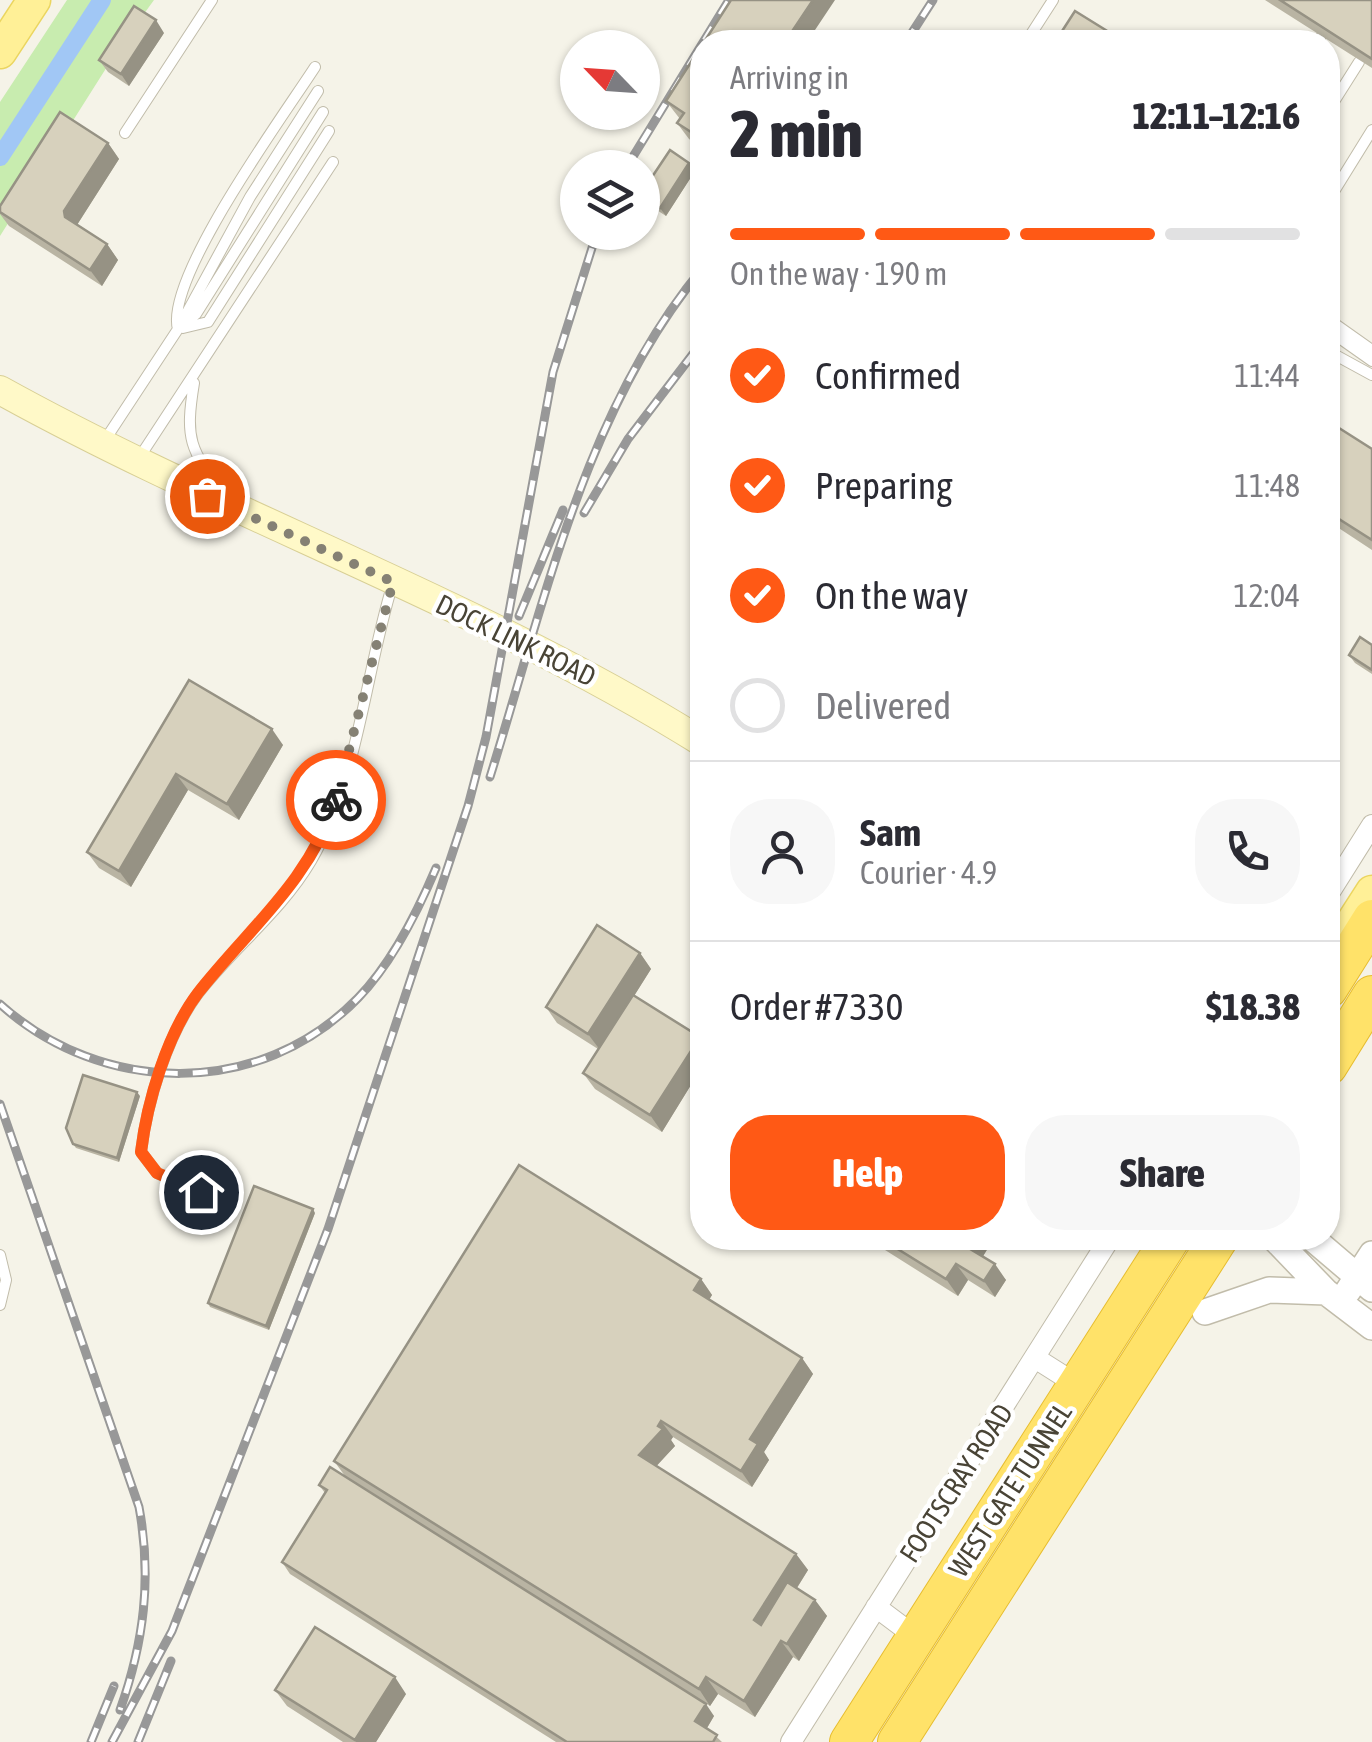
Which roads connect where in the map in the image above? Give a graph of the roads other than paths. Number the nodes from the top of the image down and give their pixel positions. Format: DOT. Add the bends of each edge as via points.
graph roads {
  1 [pos="34,0"];
  2 [pos="212,0"];
  3 [pos="1053,0"];
  4 [pos="1034,30"];
  5 [pos="0,52"];
  6 [pos="1359,62"];
  7 [pos="315,67"];
  8 [pos="318,91"];
  9 [pos="1340,92"];
  10 [pos="324,112"];
  11 [pos="1372,130"];
  12 [pos="330,131"];
  13 [pos="125,133"];
  14 [pos="333,162"];
  15 [pos="1340,182"];
  16 [pos="1340,327"];
  17 [pos="178,329"];
  18 [pos="1340,338"];
  19 [pos="1372,350"];
  20 [pos="1340,358"];
  21 [pos="1372,361"];
  22 [pos="1372,376"];
  23 [pos="194,377"];
  24 [pos="0,390"];
  25 [pos="102,446"];
  26 [pos="136,462"];
  27 [pos="242,513"];
  28 [pos="393,582"];
  29 [pos="690,735"];
  30 [pos="1372,825"];
  31 [pos="1340,875"];
  32 [pos="1372,892"];
  33 [pos="1372,919"];
  34 [pos="1340,920"];
  35 [pos="1340,943"];
  36 [pos="1340,971"];
  37 [pos="1372,995"];
  38 [pos="1372,1032"];
  39 [pos="1340,1047"];
  40 [pos="1340,1072"];
  41 [pos="201,1192"];
  42 [pos="1103,1250"];
  43 [pos="1146,1250"];
  44 [pos="1163,1250"];
  45 [pos="1211,1250"];
  46 [pos="1286,1250"];
  47 [pos="1326,1250"];
  48 [pos="1372,1254"];
  49 [pos="0,1255"];
  50 [pos="1364,1283"];
  51 [pos="1333,1298"];
  52 [pos="0,1305"];
  53 [pos="1206,1312"];
  54 [pos="1372,1327"];
  55 [pos="1036,1358"];
  56 [pos="1065,1377"];
  57 [pos="876,1607"];
  58 [pos="904,1628"];
  59 [pos="849,1728"];
  60 [pos="791,1742"];
  61 [pos="897,1742"];
  1 -- 5 [label="main road"];
  2 -- 13 [label="lane"];
  3 -- 4 [label="lane"];
  6 -- 9 [label="lane"];
  7 -- 17 [label="lane" via="208,236 173,312"];
  8 -- 17 [label="lane" via="250,196"];
  10 -- 17 [label="lane" via="196,314"];
  11 -- 15 [label="lane"];
  12 -- 17 [label="lane" via="208,322"];
  14 -- 23 [label="lane"];
  16 -- 19 [label="lane"];
  17 -- 25 [label="lane"];
  18 -- 21 [label="lane"];
  20 -- 22 [label="lane"];
  23 -- 26 [label="lane"];
  23 -- 27 [label="lane" via="190,442 197,461"];
  24 -- 25 [label="main road, DOCK LINK ROAD"];
  25 -- 26 [label="main road, DOCK LINK ROAD"];
  26 -- 27 [label="main road, DOCK LINK ROAD"];
  27 -- 28 [label="main road, DOCK LINK ROAD"];
  28 -- 29 [label="main road, DOCK LINK ROAD" via="532,644"];
  28 -- 41 [label="lane" via="320,843 286,896 198,993 161,1074 141,1152 157,1173"];
  30 -- 31 [label="street"];
  32 -- 34 [label="street"];
  32 -- 35 [label="main road"];
  33 -- 36 [label="highway"];
  37 -- 39 [label="highway"];
  38 -- 40 [label="highway"];
  42 -- 55 [label="street, FOOTSCRAY ROAD"];
  43 -- 56 [label="main road, FOOTSCRAY ROAD"];
  44 -- 59 [label="highway, WEST GATE TUNNEL"];
  45 -- 61 [label="highway, WEST GATE TUNNEL"];
  46 -- 51 [label="street"];
  47 -- 50 [label="street"];
  48 -- 50 [label="street"];
  49 -- 52 [label="lane" via="6,1280"];
  50 -- 51 [label="street"];
  51 -- 53 [label="street" via="1269,1290"];
  51 -- 54 [label="street"];
  55 -- 56 [label="street"];
  55 -- 57 [label="street, FOOTSCRAY ROAD"];
  56 -- 58 [label="main road, FOOTSCRAY ROAD"];
  57 -- 58 [label="street"];
  57 -- 60 [label="street, FOOTSCRAY ROAD"];
  58 -- 59 [label="main road, FOOTSCRAY ROAD"];
}
